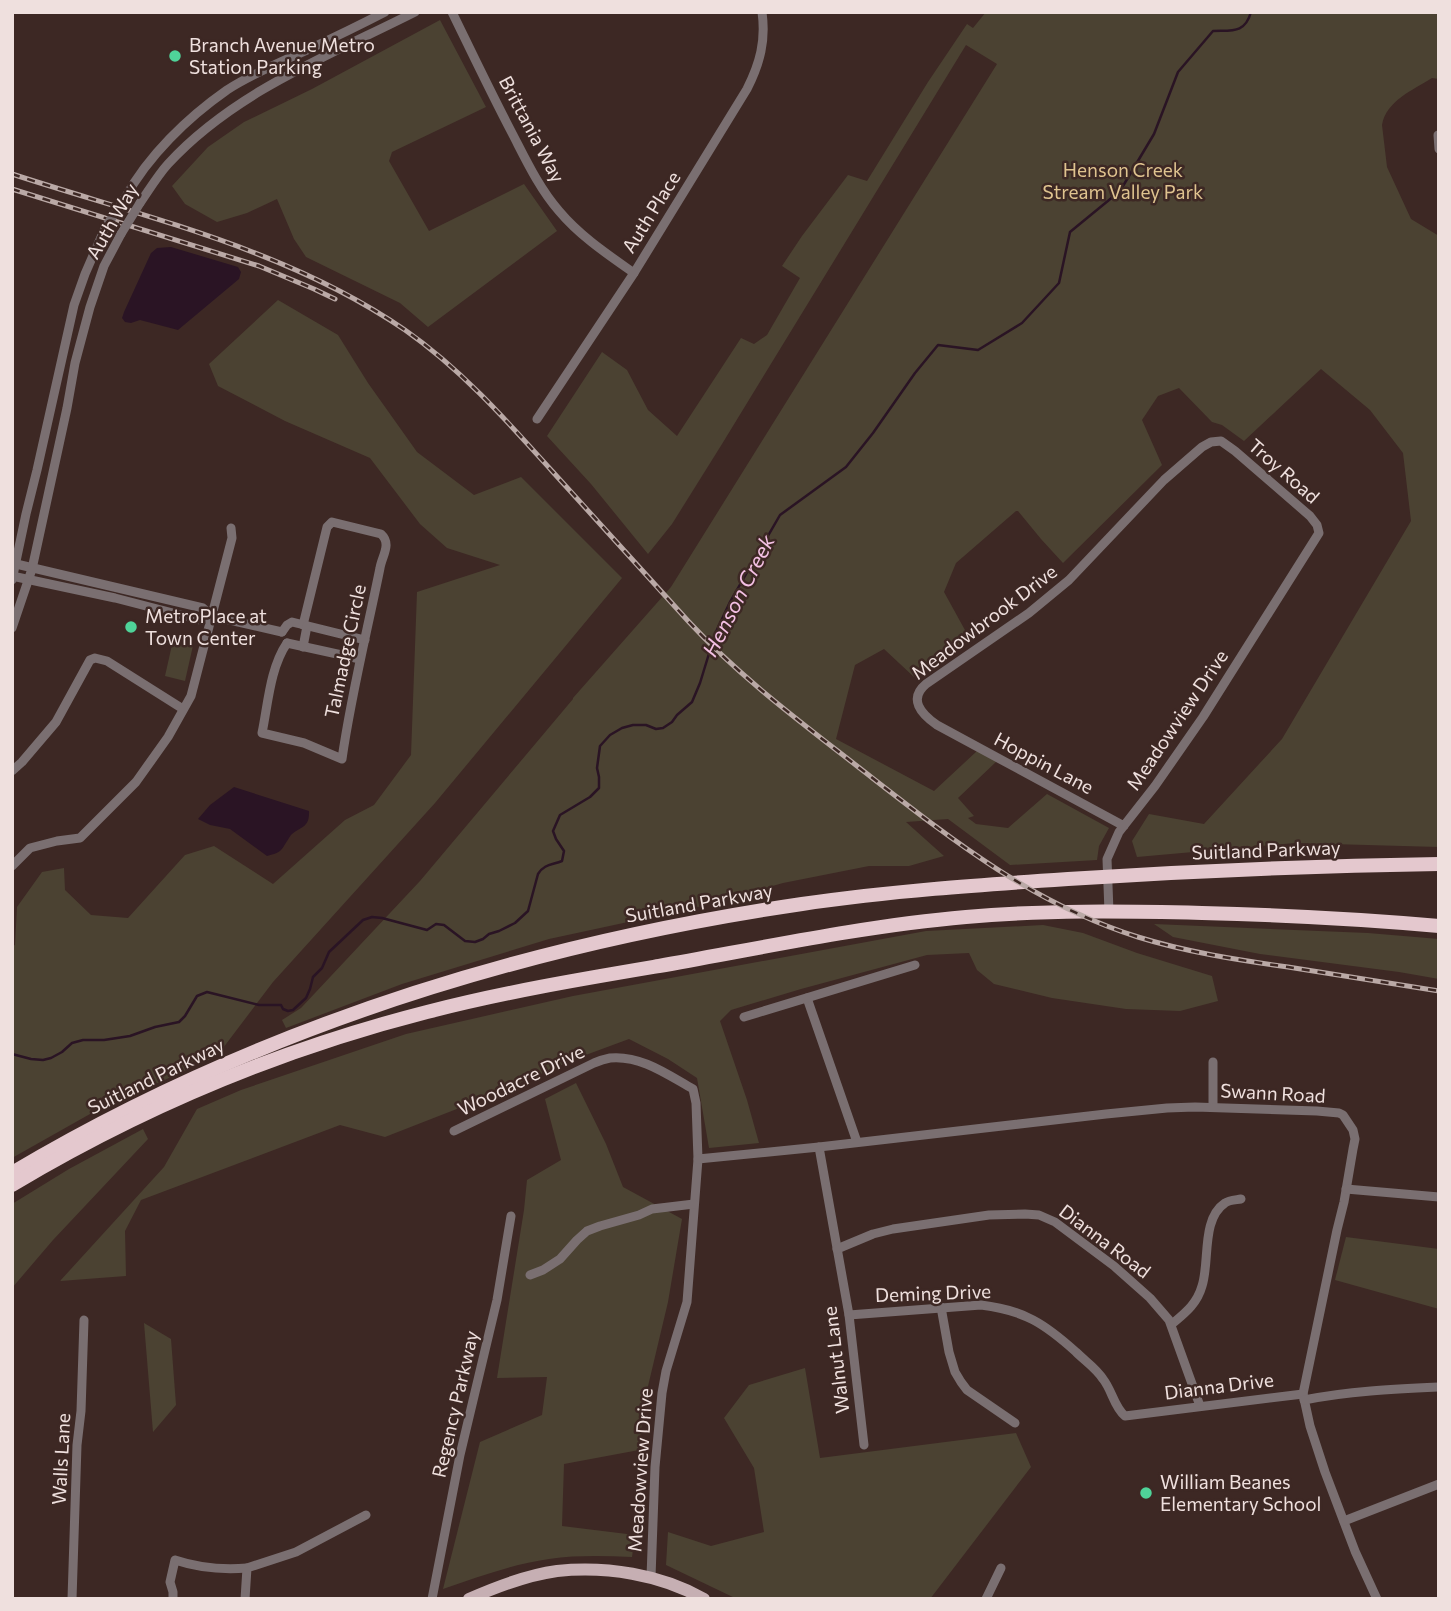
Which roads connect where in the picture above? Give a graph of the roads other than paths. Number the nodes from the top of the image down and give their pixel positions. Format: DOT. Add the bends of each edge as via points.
graph roads {
  1 [pos="385,12"];
  2 [pos="415,12"];
  3 [pos="452,12"];
  4 [pos="762,12"];
  5 [pos="1438,135"];
  6 [pos="1439,149"];
  7 [pos="634,273"];
  8 [pos="537,419"];
  9 [pos="1164,480"];
  10 [pos="231,528"];
  11 [pos="1306,555"];
  12 [pos="14,564"];
  13 [pos="32,569"];
  14 [pos="13,577"];
  15 [pos="28,581"];
  16 [pos="142,594"];
  17 [pos="141,605"];
  18 [pos="212,616"];
  19 [pos="305,626"];
  20 [pos="12,628"];
  21 [pos="282,632"];
  22 [pos="365,640"];
  23 [pos="287,643"];
  24 [pos="303,647"];
  25 [pos="360,659"];
  26 [pos="183,709"];
  27 [pos="948,731"];
  28 [pos="12,771"];
  29 [pos="1124,826"];
  30 [pos="1439,864"];
  31 [pos="12,866"];
  32 [pos="1108,876"];
  33 [pos="1109,912"];
  34 [pos="1439,926"];
  35 [pos="915,965"];
  36 [pos="807,998"];
  37 [pos="744,1017"];
  38 [pos="1213,1062"];
  39 [pos="1213,1107"];
  40 [pos="454,1131"];
  41 [pos="857,1142"];
  42 [pos="819,1147"];
  43 [pos="698,1159"];
  44 [pos="12,1173"];
  45 [pos="12,1185"];
  46 [pos="1346,1189"];
  47 [pos="1439,1197"];
  48 [pos="1241,1199"];
  49 [pos="694,1204"];
  50 [pos="510,1216"];
  51 [pos="837,1249"];
  52 [pos="530,1275"];
  53 [pos="941,1307"];
  54 [pos="849,1315"];
  55 [pos="84,1320"];
  56 [pos="1172,1324"];
  57 [pos="1439,1387"];
  58 [pos="1304,1397"];
  59 [pos="1200,1406"];
  60 [pos="1139,1414"];
  61 [pos="1015,1423"];
  62 [pos="864,1446"];
  63 [pos="1439,1484"];
  64 [pos="366,1516"];
  65 [pos="1344,1521"];
  66 [pos="247,1568"];
  67 [pos="1001,1568"];
  68 [pos="651,1577"];
  69 [pos="72,1599"];
  70 [pos="173,1599"];
  71 [pos="245,1599"];
  72 [pos="432,1599"];
  73 [pos="469,1599"];
  74 [pos="704,1599"];
  75 [pos="986,1599"];
  76 [pos="1377,1599"];
  1 -- 12 [label="street, Auth Way, bridge" via="229,90 199,112 135,180 106,228 74,305"];
  2 -- 13 [label="street, Auth Way, bridge" via="226,113 167,165 140,203 104,266 90,307"];
  3 -- 7 [label="street, Brittania Way" via="549,199 578,231"];
  4 -- 7 [label="street, Auth Place" via="763,45 756,71"];
  5 -- 6 [label="street"];
  7 -- 8 [label="street, Auth Place"];
  9 -- 11 [label="street, Troy Road" via="1202,447 1221,442 1315,522 1318,537"];
  9 -- 27 [label="street, Meadowbrook Drive" via="1069,580 919,690 916,698 924,714"];
  10 -- 18 [label="street"];
  11 -- 29 [label="street, Meadowview Drive" via="1203,717"];
  12 -- 13 [label="street"];
  12 -- 14 [label="street, Auth Way"];
  13 -- 15 [label="street, Auth Way"];
  13 -- 16 [label="street"];
  14 -- 15 [label="street"];
  15 -- 17 [label="street"];
  15 -- 20 [label="street, Auth Way"];
  16 -- 17 [label="street"];
  16 -- 18 [label="street" via="203,608"];
  17 -- 18 [label="street" via="200,620"];
  18 -- 21 [label="street"];
  18 -- 26 [label="street" via="191,696"];
  19 -- 21 [label="street" via="292,622"];
  19 -- 22 [label="street"];
  19 -- 22 [label="street, Talmadge Circle" via="327,527 332,522 386,538"];
  19 -- 24 [label="street"];
  21 -- 23 [label="street"];
  22 -- 25 [label="street, Talmadge Circle"];
  23 -- 24 [label="street"];
  23 -- 25 [label="street, Talmadge Circle" via="275,671 261,733 304,743 342,759"];
  24 -- 25 [label="street"];
  26 -- 28 [label="street" via="95,658 56,722"];
  26 -- 31 [label="street" via="136,782 99,821 80,838 30,848"];
  27 -- 29 [label="street, Hoppin Lane"];
  29 -- 32 [label="street, Meadowview Drive" via="1108,854"];
  30 -- 32 [label="highway, Suitland Parkway"];
  32 -- 33 [label="street, Meadowview Drive"];
  32 -- 44 [label="highway, Suitland Parkway" via="804,904 663,928 500,966 357,1012 233,1060"];
  33 -- 34 [label="highway, Suitland Parkway"];
  33 -- 45 [label="highway, Suitland Parkway" via="993,915 882,927 532,988 428,1012 320,1044 211,1085"];
  35 -- 36 [label="street"];
  36 -- 37 [label="street"];
  36 -- 41 [label="street"];
  38 -- 39 [label="street"];
  39 -- 41 [label="street, Swann Road" via="1167,1108"];
  39 -- 46 [label="street, Swann Road" via="1343,1115 1355,1139"];
  40 -- 43 [label="street, Woodacre Drive" via="594,1063 610,1058 635,1060 693,1088"];
  41 -- 42 [label="street, Swann Road"];
  42 -- 43 [label="street, Swann Road"];
  42 -- 51 [label="street, Walnut Lane"];
  43 -- 49 [label="street, Meadowview Drive"];
  46 -- 47 [label="street"];
  46 -- 58 [label="street, Swann Road"];
  48 -- 56 [label="street" via="1227,1201 1216,1211 1203,1285 1194,1305"];
  49 -- 52 [label="street" via="652,1209 587,1231 560,1259"];
  49 -- 68 [label="street, Meadowview Drive" via="687,1302 662,1393"];
  50 -- 72 [label="street, Regency Parkway" via="497,1300"];
  51 -- 54 [label="street, Walnut Lane"];
  51 -- 56 [label="street, Dianna Road" via="893,1228 989,1215 1040,1215 1114,1266"];
  53 -- 54 [label="street, Deming Drive"];
  53 -- 60 [label="street, Deming Drive" via="999,1307 1034,1319 1102,1377 1122,1415"];
  53 -- 61 [label="street" via="949,1352 961,1382 967,1391"];
  54 -- 62 [label="street, Walnut Lane"];
  55 -- 69 [label="street, Walls Lane"];
  56 -- 59 [label="street, Dianna Road"];
  57 -- 58 [label="street, Dianna Drive"];
  58 -- 59 [label="street, Dianna Drive"];
  58 -- 65 [label="street, Swann Road"];
  59 -- 60 [label="street, Dianna Drive"];
  63 -- 65 [label="street"];
  64 -- 66 [label="street" via="296,1552"];
  65 -- 76 [label="street, Swann Road"];
  66 -- 70 [label="street" via="206,1568 175,1560 170,1582"];
  66 -- 71 [label="street"];
  67 -- 75 [label="street"];
  68 -- 73 [label="main road" via="594,1570 555,1572 516,1580"];
  68 -- 74 [label="main road"];
}
